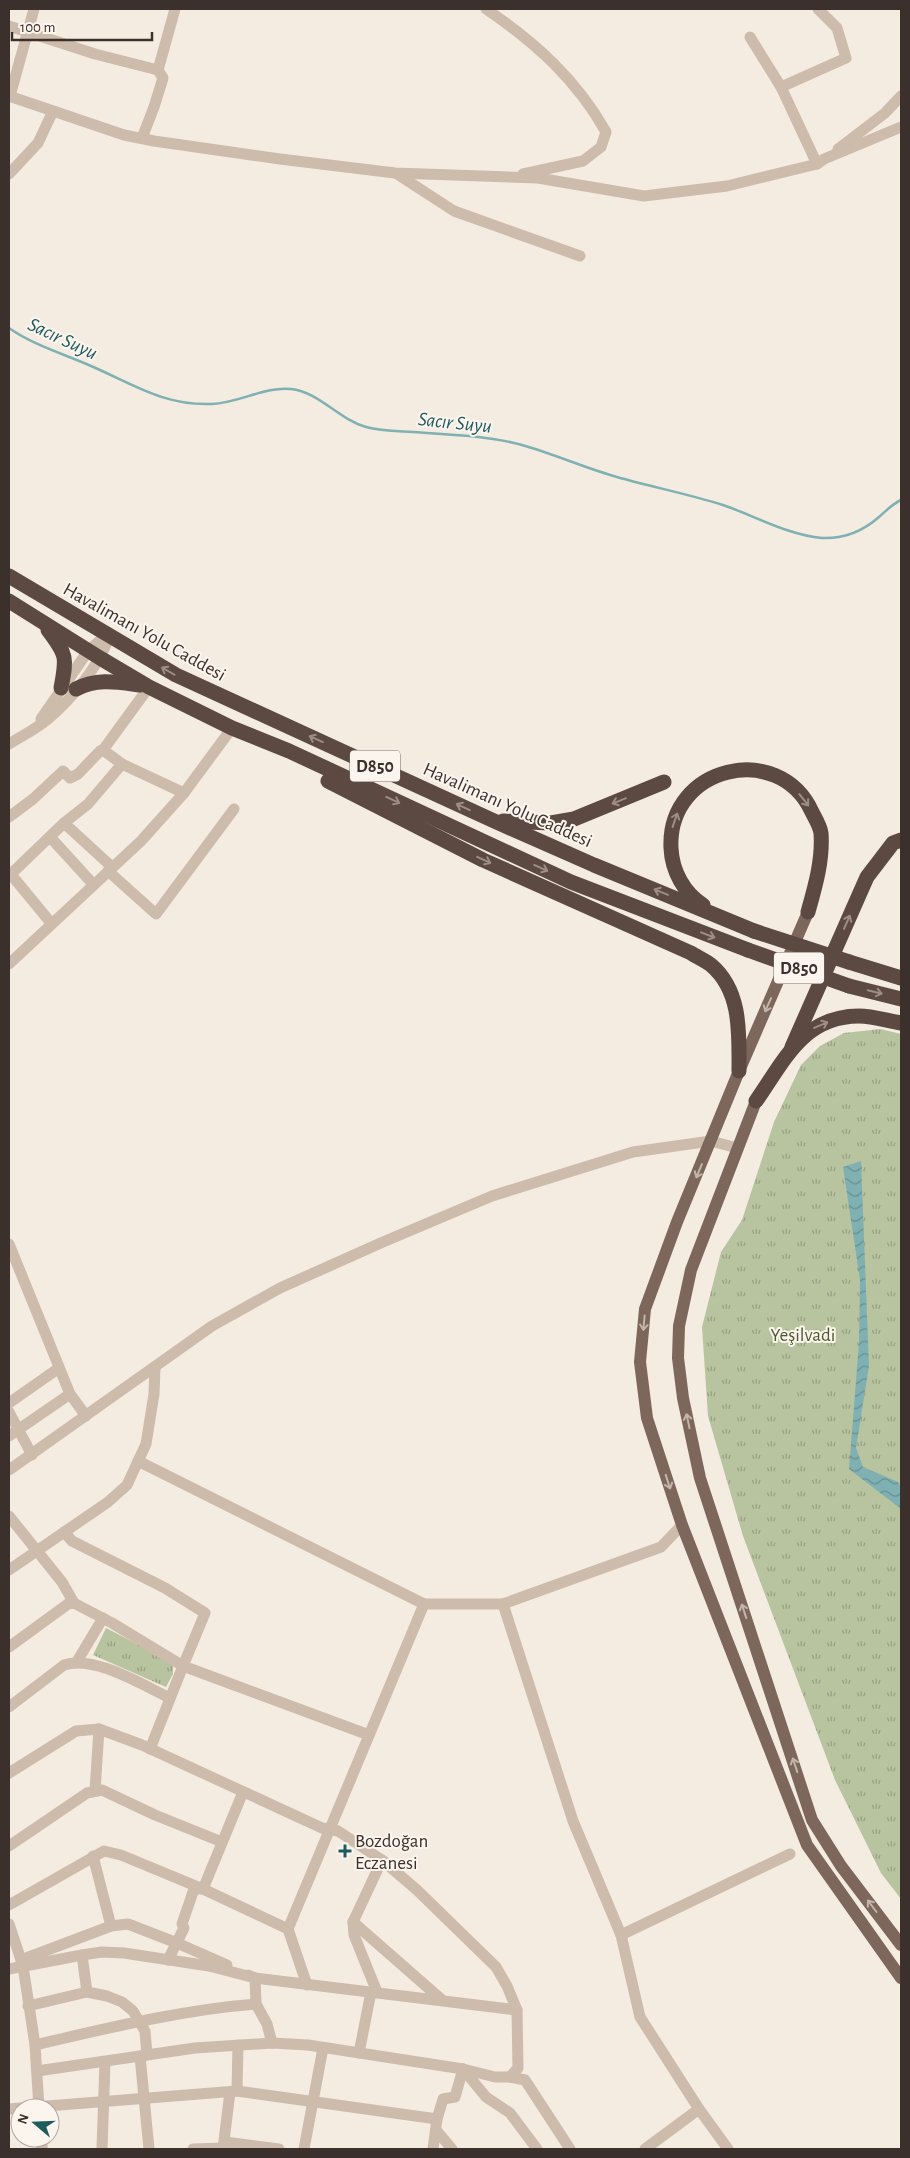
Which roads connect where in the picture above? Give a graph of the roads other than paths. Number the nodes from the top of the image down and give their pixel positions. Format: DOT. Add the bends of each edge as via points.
graph roads {
  1 [pos="34,9"];
  2 [pos="175,9"];
  3 [pos="818,9"];
  4 [pos="489,10"];
  5 [pos="9,26"];
  6 [pos="27,32"];
  7 [pos="750,37"];
  8 [pos="158,70"];
  9 [pos="781,87"];
  10 [pos="9,96"];
  11 [pos="901,96"];
  12 [pos="53,111"];
  13 [pos="901,127"];
  14 [pos="142,138"];
  15 [pos="821,162"];
  16 [pos="395,173"];
  17 [pos="9,174"];
  18 [pos="513,177"];
  19 [pos="580,256"];
  20 [pos="9,576"];
  21 [pos="9,601"];
  22 [pos="42,622"];
  23 [pos="108,636"];
  24 [pos="94,655"];
  25 [pos="149,687"];
  26 [pos="69,689"];
  27 [pos="232,728"];
  28 [pos="9,744"];
  29 [pos="103,750"];
  30 [pos="289,751"];
  31 [pos="122,764"];
  32 [pos="664,782"];
  33 [pos="184,793"];
  34 [pos="234,809"];
  35 [pos="9,818"];
  36 [pos="492,820"];
  37 [pos="64,823"];
  38 [pos="51,838"];
  39 [pos="901,840"];
  40 [pos="110,869"];
  41 [pos="10,873"];
  42 [pos="93,884"];
  43 [pos="808,912"];
  44 [pos="721,917"];
  45 [pos="51,923"];
  46 [pos="9,964"];
  47 [pos="901,978"];
  48 [pos="901,999"];
  49 [pos="901,1023"];
  50 [pos="792,1047"];
  51 [pos="739,1072"];
  52 [pos="756,1101"];
  53 [pos="711,1141"];
  54 [pos="737,1148"];
  55 [pos="9,1244"];
  56 [pos="155,1367"];
  57 [pos="59,1368"];
  58 [pos="70,1394"];
  59 [pos="9,1403"];
  60 [pos="9,1412"];
  61 [pos="86,1416"];
  62 [pos="14,1433"];
  63 [pos="32,1455"];
  64 [pos="138,1461"];
  65 [pos="9,1470"];
  66 [pos="9,1516"];
  67 [pos="682,1525"];
  68 [pos="64,1532"];
  69 [pos="37,1550"];
  70 [pos="9,1570"];
  71 [pos="74,1603"];
  72 [pos="424,1604"];
  73 [pos="503,1604"];
  74 [pos="103,1618"];
  75 [pos="9,1647"];
  76 [pos="76,1662"];
  77 [pos="183,1666"];
  78 [pos="170,1698"];
  79 [pos="9,1707"];
  80 [pos="98,1729"];
  81 [pos="369,1735"];
  82 [pos="150,1749"];
  83 [pos="9,1772"];
  84 [pos="95,1791"];
  85 [pos="243,1792"];
  86 [pos="329,1829"];
  87 [pos="222,1842"];
  88 [pos="9,1846"];
  89 [pos="790,1854"];
  90 [pos="93,1856"];
  91 [pos="382,1860"];
  92 [pos="203,1889"];
  93 [pos="9,1905"];
  94 [pos="353,1922"];
  95 [pos="9,1924"];
  96 [pos="111,1926"];
  97 [pos="288,1929"];
  98 [pos="621,1935"];
  99 [pos="177,1943"];
  100 [pos="901,1945"];
  101 [pos="82,1955"];
  102 [pos="168,1960"];
  103 [pos="22,1963"];
  104 [pos="9,1970"];
  105 [pos="255,1978"];
  106 [pos="901,1978"];
  107 [pos="307,1985"];
  108 [pos="87,1992"];
  109 [pos="374,1992"];
  110 [pos="443,2000"];
  111 [pos="256,2004"];
  112 [pos="28,2006"];
  113 [pos="517,2010"];
  114 [pos="137,2021"];
  115 [pos="272,2043"];
  116 [pos="35,2045"];
  117 [pos="238,2045"];
  118 [pos="323,2048"];
  119 [pos="359,2053"];
  120 [pos="143,2055"];
  121 [pos="105,2062"];
  122 [pos="462,2069"];
  123 [pos="37,2071"];
  124 [pos="510,2077"];
  125 [pos="234,2091"];
  126 [pos="38,2098"];
  127 [pos="143,2099"];
  128 [pos="312,2101"];
  129 [pos="104,2102"];
  130 [pos="60,2105"];
  131 [pos="699,2109"];
  132 [pos="436,2124"];
  133 [pos="224,2146"];
  134 [pos="102,2149"];
  135 [pos="149,2149"];
  136 [pos="193,2149"];
  137 [pos="279,2149"];
  138 [pos="304,2149"];
  139 [pos="433,2149"];
  140 [pos="452,2149"];
  141 [pos="537,2149"];
  142 [pos="570,2149"];
  143 [pos="645,2149"];
  144 [pos="728,2149"];
  1 -- 6 [label="street"];
  2 -- 8 [label="street"];
  3 -- 9 [label="street" via="836,28 846,58"];
  4 -- 18 [label="street" via="547,55 596,114 606,132 601,147 583,161"];
  5 -- 6 [label="street"];
  6 -- 8 [label="street"];
  6 -- 10 [label="street"];
  7 -- 9 [label="street"];
  8 -- 14 [label="street" via="163,78"];
  9 -- 15 [label="street"];
  10 -- 12 [label="street"];
  11 -- 15 [label="street"];
  12 -- 14 [label="street"];
  12 -- 17 [label="street" via="38,143"];
  13 -- 15 [label="street"];
  14 -- 16 [label="street"];
  15 -- 18 [label="street" via="727,186 644,196 538,178"];
  16 -- 18 [label="street"];
  16 -- 19 [label="street" via="454,211"];
  20 -- 23 [label="highway, Havalimanı Yolu Caddesi / D850"];
  21 -- 22 [label="highway, D850"];
  22 -- 24 [label="highway, D850"];
  22 -- 26 [label="highway" via="64,654"];
  23 -- 24 [label="street"];
  36 -- 23 [label="highway, Havalimanı Yolu Caddesi / D850, one-way" via="176,675"];
  24 -- 25 [label="highway, D850"];
  24 -- 26 [label="street"];
  25 -- 26 [label="highway" via="99,681"];
  25 -- 27 [label="highway, D850"];
  25 -- 29 [label="street"];
  26 -- 28 [label="street" via="34,728"];
  27 -- 30 [label="highway, D850"];
  27 -- 33 [label="street"];
  29 -- 31 [label="street"];
  29 -- 35 [label="street" via="78,774 70,778 63,771"];
  30 -- 48 [label="highway, D850, one-way, bridge" via="631,907 849,986"];
  30 -- 51 [label="highway, one-way" via="323,778 483,860 710,964 730,991 737,1015"];
  31 -- 33 [label="street"];
  31 -- 37 [label="street" via="88,804"];
  32 -- 36 [label="highway, one-way" via="574,819 551,823"];
  33 -- 40 [label="street" via="141,841"];
  34 -- 40 [label="street" via="156,914"];
  44 -- 36 [label="highway, Havalimanı Yolu Caddesi / D850, one-way"];
  37 -- 38 [label="street"];
  37 -- 40 [label="street"];
  38 -- 41 [label="street"];
  38 -- 42 [label="street"];
  50 -- 39 [label="highway, one-way" via="867,876 893,843"];
  40 -- 42 [label="street"];
  41 -- 45 [label="street"];
  42 -- 45 [label="street"];
  44 -- 43 [label="highway, one-way" via="692,898 679,878 671,858 670,836 683,801 698,784 733,771 767,772 789,783 806,801 821,832 818,872"];
  43 -- 51 [label="main road, one-way"];
  44 -- 47 [label="highway, Havalimanı Yolu Caddesi / D850, bridge" via="754,931"];
  45 -- 46 [label="street"];
  50 -- 49 [label="highway, one-way" via="814,1028 834,1020 859,1016"];
  50 -- 52 [label="highway"];
  51 -- 53 [label="main road"];
  52 -- 54 [label="main road"];
  53 -- 54 [label="street"];
  53 -- 56 [label="street" via="633,1152 492,1196 280,1288 212,1326"];
  53 -- 67 [label="main road, one-way" via="645,1309 640,1362 647,1418"];
  100 -- 54 [label="main road, one-way" via="841,1866 812,1820 700,1478 683,1398 678,1358 679,1326 691,1270"];
  55 -- 57 [label="street"];
  56 -- 61 [label="street"];
  56 -- 64 [label="street" via="146,1444"];
  57 -- 58 [label="street"];
  57 -- 59 [label="street"];
  58 -- 61 [label="street"];
  58 -- 62 [label="street"];
  60 -- 62 [label="street"];
  61 -- 63 [label="street"];
  62 -- 63 [label="street"];
  63 -- 65 [label="street"];
  64 -- 68 [label="street" via="127,1485"];
  64 -- 72 [label="street"];
  66 -- 69 [label="street"];
  67 -- 73 [label="street" via="661,1547"];
  67 -- 106 [label="main road" via="807,1845"];
  68 -- 69 [label="street"];
  68 -- 77 [label="street" via="72,1541 165,1588 205,1613"];
  69 -- 70 [label="street"];
  69 -- 71 [label="street"];
  71 -- 74 [label="street"];
  71 -- 75 [label="street" via="68,1604"];
  72 -- 73 [label="street"];
  72 -- 81 [label="street"];
  73 -- 98 [label="street" via="573,1821"];
  74 -- 76 [label="street"];
  74 -- 77 [label="street"];
  76 -- 78 [label="street" via="107,1668"];
  76 -- 79 [label="street" via="64,1665"];
  77 -- 78 [label="street"];
  77 -- 81 [label="street"];
  78 -- 82 [label="street"];
  80 -- 82 [label="street"];
  80 -- 83 [label="street" via="76,1731"];
  80 -- 84 [label="street"];
  81 -- 86 [label="street"];
  82 -- 85 [label="street"];
  84 -- 87 [label="street" via="102,1790"];
  84 -- 88 [label="street"];
  85 -- 86 [label="street"];
  85 -- 87 [label="street"];
  86 -- 91 [label="street" via="338,1830"];
  86 -- 97 [label="street"];
  87 -- 92 [label="street"];
  89 -- 98 [label="street"];
  90 -- 92 [label="street" via="104,1851 121,1855"];
  90 -- 93 [label="street"];
  90 -- 96 [label="street"];
  91 -- 94 [label="street"];
  91 -- 113 [label="street" via="496,1966"];
  92 -- 97 [label="street"];
  92 -- 99 [label="street" via="194,1888"];
  94 -- 109 [label="street" via="354,1935"];
  94 -- 110 [label="street"];
  95 -- 103 [label="street"];
  96 -- 99 [label="street" via="128,1924"];
  96 -- 103 [label="street"];
  97 -- 107 [label="street"];
  98 -- 131 [label="street" via="640,2017"];
  99 -- 102 [label="street"];
  99 -- 105 [label="street"];
  101 -- 102 [label="street" via="124,1953"];
  101 -- 103 [label="street"];
  101 -- 108 [label="street"];
  102 -- 105 [label="street"];
  103 -- 104 [label="street"];
  103 -- 112 [label="street"];
  105 -- 107 [label="street"];
  105 -- 111 [label="street"];
  107 -- 109 [label="street"];
  108 -- 112 [label="street"];
  108 -- 114 [label="street" via="122,2002 133,2011"];
  109 -- 110 [label="street"];
  109 -- 119 [label="street"];
  110 -- 113 [label="street"];
  111 -- 114 [label="street"];
  111 -- 115 [label="street" via="267,2024"];
  112 -- 116 [label="street"];
  113 -- 124 [label="street" via="518,2068"];
  114 -- 116 [label="street"];
  114 -- 120 [label="street" via="145,2031"];
  115 -- 117 [label="street"];
  115 -- 118 [label="street"];
  116 -- 123 [label="street"];
  117 -- 120 [label="street"];
  117 -- 125 [label="street"];
  118 -- 119 [label="street"];
  118 -- 128 [label="street"];
  119 -- 122 [label="street"];
  120 -- 121 [label="street"];
  120 -- 127 [label="street"];
  121 -- 123 [label="street"];
  121 -- 129 [label="street"];
  122 -- 124 [label="street"];
  122 -- 132 [label="street" via="454,2097 443,2099"];
  122 -- 141 [label="street" via="486,2098 510,2113"];
  123 -- 126 [label="street"];
  124 -- 142 [label="street" via="525,2080"];
  125 -- 127 [label="street"];
  125 -- 128 [label="street"];
  125 -- 133 [label="street"];
  127 -- 129 [label="street"];
  127 -- 135 [label="street"];
  128 -- 132 [label="street" via="427,2119"];
  128 -- 138 [label="street"];
  129 -- 130 [label="street"];
  129 -- 134 [label="street"];
  131 -- 143 [label="street"];
  131 -- 144 [label="street"];
  132 -- 139 [label="street"];
  132 -- 140 [label="street"];
  133 -- 136 [label="street"];
  133 -- 137 [label="street"];
}
